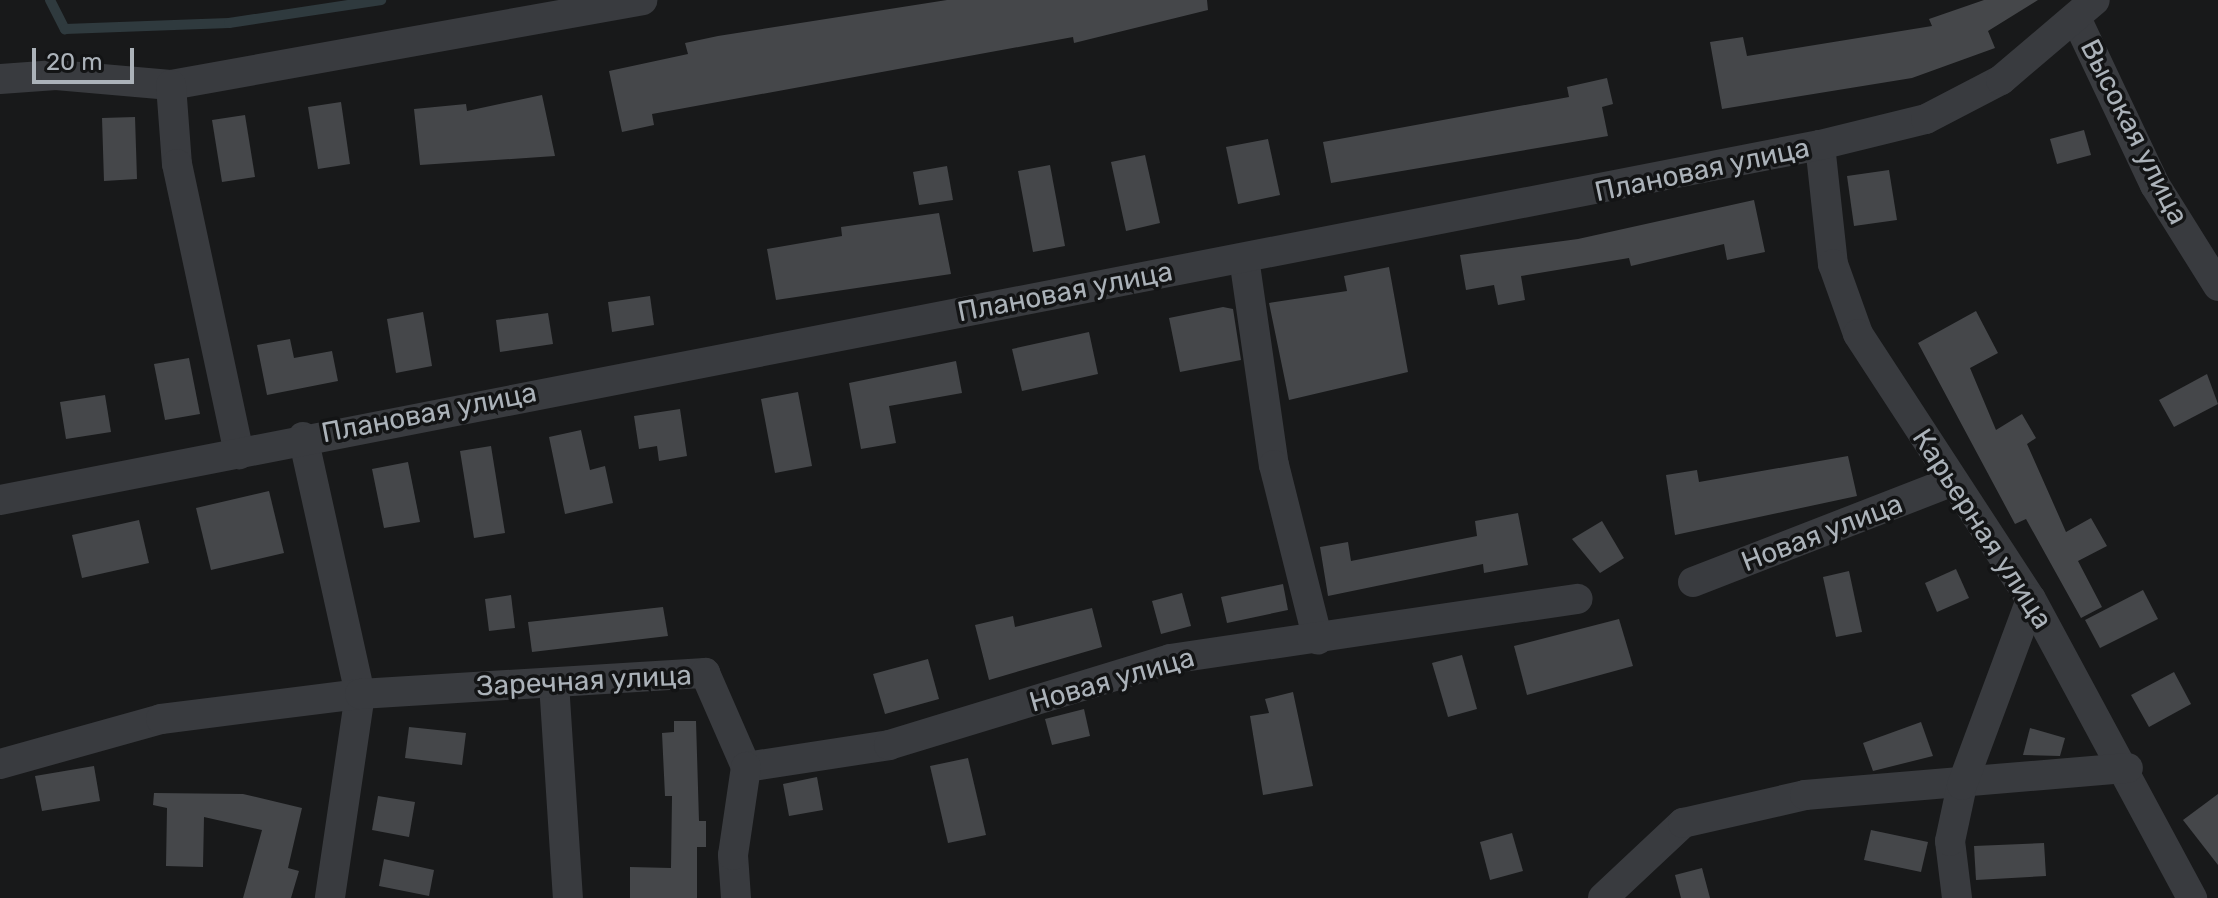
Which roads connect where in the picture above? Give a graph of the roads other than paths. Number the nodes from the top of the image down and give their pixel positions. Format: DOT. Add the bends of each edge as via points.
graph roads {
  1 [pos="642,0"];
  2 [pos="2086,9"];
  3 [pos="0,79"];
  4 [pos="171,85"];
  5 [pos="1820,145"];
  6 [pos="1244,258"];
  7 [pos="2218,286"];
  8 [pos="303,437"];
  9 [pos="239,454"];
  10 [pos="1951,482"];
  11 [pos="0,500"];
  12 [pos="1693,582"];
  13 [pos="1578,599"];
  14 [pos="2031,599"];
  15 [pos="1318,640"];
  16 [pos="554,683"];
  17 [pos="360,694"];
  18 [pos="0,764"];
  19 [pos="746,767"];
  20 [pos="2128,768"];
  21 [pos="1962,785"];
  22 [pos="330,898"];
  23 [pos="568,898"];
  24 [pos="736,898"];
  25 [pos="1603,898"];
  26 [pos="1957,898"];
  27 [pos="2192,898"];
  1 -- 4 [label="street"];
  2 -- 5 [label="street, Плановая улица" via="2001,80 1926,119"];
  2 -- 7 [label="street, Высокая улица" via="2155,185"];
  3 -- 4 [label="street" via="56,75"];
  4 -- 9 [label="street" via="177,164"];
  5 -- 6 [label="street, Плановая улица"];
  5 -- 10 [label="street, Карьерная улица" via="1833,264 1858,334"];
  6 -- 8 [label="street, Плановая улица"];
  6 -- 15 [label="street" via="1274,465"];
  8 -- 9 [label="street, Плановая улица"];
  8 -- 17 [label="street"];
  9 -- 11 [label="street, Плановая улица"];
  10 -- 12 [label="street, Новая улица"];
  10 -- 14 [label="street, Карьерная улица"];
  13 -- 15 [label="street, Новая улица"];
  14 -- 20 [label="street, Карьерная улица"];
  14 -- 21 [label="street"];
  15 -- 19 [label="street, Новая улица" via="1170,659 889,745"];
  16 -- 17 [label="street, Заречная улица"];
  16 -- 19 [label="street, Заречная улица" via="705,673"];
  16 -- 23 [label="street"];
  17 -- 18 [label="street, Заречная улица" via="161,719"];
  17 -- 22 [label="street"];
  19 -- 24 [label="street" via="733,855"];
  20 -- 21 [label="street"];
  20 -- 27 [label="street, Карьерная улица"];
  21 -- 25 [label="street" via="1805,795 1683,823"];
  21 -- 26 [label="street" via="1950,841"];
}
